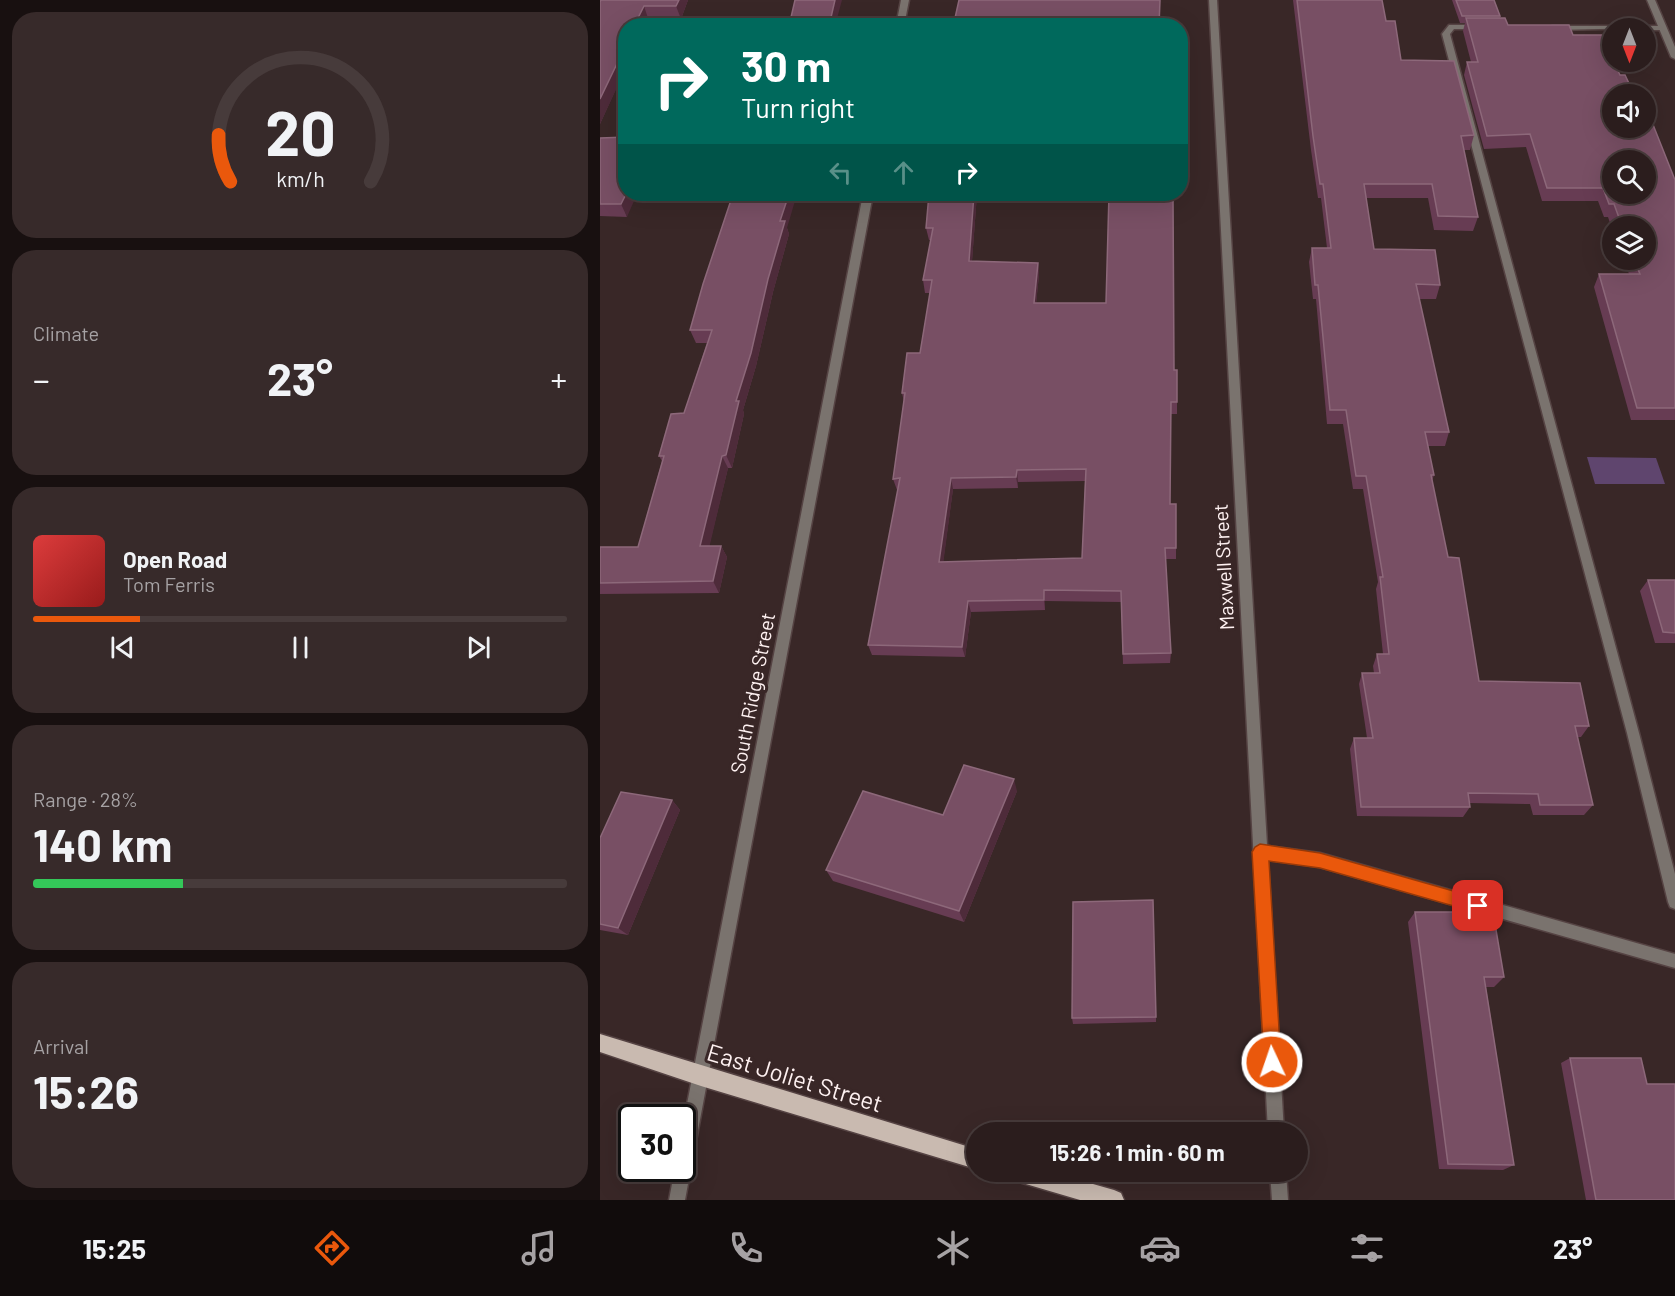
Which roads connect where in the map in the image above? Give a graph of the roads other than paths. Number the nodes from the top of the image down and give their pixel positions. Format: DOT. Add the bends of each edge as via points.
graph roads {
  1 [pos="905,0"];
  2 [pos="1213,0"];
  3 [pos="1651,0"];
  4 [pos="902,18"];
  5 [pos="1487,27"];
  6 [pos="1545,28"];
  7 [pos="1662,28"];
  8 [pos="1675,57"];
  9 [pos="867,201"];
  10 [pos="1260,852"];
  11 [pos="1675,902"];
  12 [pos="1675,961"];
  13 [pos="600,1043"];
  14 [pos="700,1076"];
  15 [pos="1275,1122"];
  16 [pos="966,1156"];
  17 [pos="1053,1182"];
  18 [pos="1279,1182"];
  19 [pos="677,1200"];
  20 [pos="1114,1200"];
  21 [pos="1280,1200"];
  1 -- 4 [label="street"];
  2 -- 10 [label="street, Maxwell Street"];
  3 -- 7 [label="street"];
  5 -- 11 [label="street" via="1452,27 1446,34"];
  6 -- 7 [label="street"];
  7 -- 8 [label="street"];
  9 -- 14 [label="street, South Ridge Street"];
  10 -- 12 [label="street" via="1320,860"];
  10 -- 15 [label="street, Maxwell Street"];
  13 -- 14 [label="main road, East Joliet Street"];
  14 -- 16 [label="main road, East Joliet Street"];
  14 -- 19 [label="street, South Ridge Street"];
  17 -- 20 [label="main road"];
  18 -- 21 [label="street"];
}
